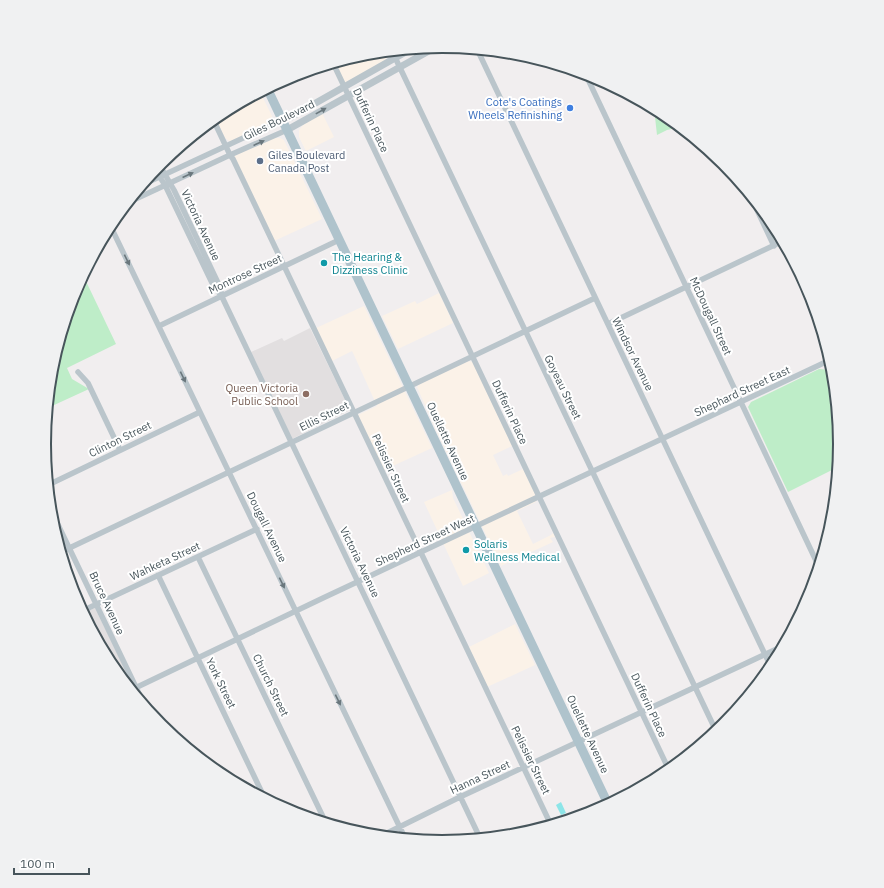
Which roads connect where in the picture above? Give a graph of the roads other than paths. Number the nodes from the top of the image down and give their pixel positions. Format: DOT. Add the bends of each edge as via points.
graph roads {
  1 [pos="424,54"];
  2 [pos="400,55"];
  3 [pos="480,55"];
  4 [pos="395,58"];
  5 [pos="399,67"];
  6 [pos="335,68"];
  7 [pos="589,82"];
  8 [pos="344,87"];
  9 [pos="269,93"];
  10 [pos="348,96"];
  11 [pos="282,120"];
  12 [pos="216,125"];
  13 [pos="287,130"];
  14 [pos="226,146"];
  15 [pos="230,155"];
  16 [pos="161,173"];
  17 [pos="162,176"];
  18 [pos="155,179"];
  19 [pos="167,184"];
  20 [pos="139,197"];
  21 [pos="761,219"];
  22 [pos="114,232"];
  23 [pos="339,240"];
  24 [pos="778,244"];
  25 [pos="774,246"];
  26 [pos="284,266"];
  27 [pos="686,287"];
  28 [pos="221,295"];
  29 [pos="595,298"];
  30 [pos="608,324"];
  31 [pos="159,326"];
  32 [pos="525,331"];
  33 [pos="472,356"];
  34 [pos="824,363"];
  35 [pos="78,372"];
  36 [pos="409,386"];
  37 [pos="741,403"];
  38 [pos="200,412"];
  39 [pos="354,412"];
  40 [pos="663,440"];
  41 [pos="291,442"];
  42 [pos="120,450"];
  43 [pos="229,472"];
  44 [pos="593,472"];
  45 [pos="53,483"];
  46 [pos="539,497"];
  47 [pos="476,527"];
  48 [pos="256,529"];
  49 [pos="61,530"];
  50 [pos="70,548"];
  51 [pos="66,550"];
  52 [pos="421,553"];
  53 [pos="198,557"];
  54 [pos="815,559"];
  55 [pos="158,575"];
  56 [pos="358,582"];
  57 [pos="96,605"];
  58 [pos="87,609"];
  59 [pos="296,611"];
  60 [pos="238,639"];
  61 [pos="774,650"];
  62 [pos="766,654"];
  63 [pos="198,658"];
  64 [pos="768,659"];
  65 [pos="129,678"];
  66 [pos="696,687"];
  67 [pos="137,688"];
  68 [pos="642,713"];
  69 [pos="713,725"];
  70 [pos="579,742"];
  71 [pos="666,764"];
  72 [pos="524,768"];
  73 [pos="261,791"];
  74 [pos="460,797"];
  75 [pos="606,799"];
  76 [pos="323,816"];
  77 [pos="549,820"];
  78 [pos="400,827"];
  79 [pos="390,832"];
  80 [pos="403,833"];
  81 [pos="478,833"];
  1 -- 5 [label="street, Giles Boulevard"];
  2 -- 4 [label="street, Giles Boulevard"];
  3 -- 29 [label="street, Windsor Avenue"];
  4 -- 5 [label="street, Goyeau Street"];
  4 -- 8 [label="street, Giles Boulevard"];
  5 -- 10 [label="street, Giles Boulevard"];
  5 -- 32 [label="street, Goyeau Street"];
  6 -- 8 [label="street, Dufferin Place"];
  7 -- 27 [label="street, McDougall Street"];
  8 -- 10 [label="street, Dufferin Place"];
  8 -- 11 [label="street, Giles Boulevard"];
  9 -- 11 [label="main road, Ouellette Avenue"];
  13 -- 10 [label="street, Giles Boulevard, one-way"];
  10 -- 33 [label="street, Dufferin Place"];
  11 -- 13 [label="main road, Ouellette Avenue"];
  11 -- 14 [label="street, Giles Boulevard"];
  12 -- 14 [label="street, Pelissier Street"];
  15 -- 13 [label="street, Giles Boulevard, one-way"];
  13 -- 23 [label="main road, Ouellette Avenue"];
  14 -- 15 [label="street, Pelissier Street"];
  14 -- 17 [label="street, Giles Boulevard"];
  19 -- 15 [label="street, Giles Boulevard, one-way"];
  15 -- 26 [label="street, Pelissier Street"];
  16 -- 17 [label="street, Victoria Avenue"];
  17 -- 18 [label="street, Giles Boulevard"];
  17 -- 19 [label="street, Victoria Avenue"];
  19 -- 20 [label="street, Giles Boulevard"];
  19 -- 28 [label="street, Victoria Avenue" via="214,286"];
  21 -- 25 [label="street"];
  22 -- 31 [label="street, Dougall Avenue, one-way"];
  23 -- 26 [label="street, Montrose Street"];
  23 -- 36 [label="main road, Ouellette Avenue"];
  24 -- 25 [label="street"];
  25 -- 27 [label="street"];
  26 -- 28 [label="street, Montrose Street"];
  26 -- 39 [label="street, Pelissier Street"];
  27 -- 30 [label="street"];
  27 -- 37 [label="street, McDougall Street"];
  28 -- 31 [label="street, Montrose Street"];
  28 -- 41 [label="street, Victoria Avenue"];
  29 -- 30 [label="street, Windsor Avenue"];
  29 -- 32 [label="street, Ellis Street"];
  30 -- 40 [label="street, Windsor Avenue"];
  31 -- 38 [label="street, Dougall Avenue, one-way"];
  32 -- 33 [label="street, Ellis Street"];
  32 -- 44 [label="street, Goyeau Street"];
  33 -- 36 [label="street, Ellis Street"];
  33 -- 46 [label="street, Dufferin Place"];
  34 -- 37 [label="street, Shephard Street East"];
  35 -- 42 [label="street" via="88,383"];
  36 -- 39 [label="street, Ellis Street"];
  36 -- 47 [label="main road, Ouellette Avenue"];
  37 -- 40 [label="street, Shephard Street East"];
  37 -- 54 [label="street, McDougall Street"];
  38 -- 42 [label="street, Clinton Street"];
  38 -- 43 [label="street, Dougall Avenue"];
  39 -- 41 [label="street, Ellis Street"];
  39 -- 52 [label="street, Pelissier Street"];
  40 -- 44 [label="street, Shepherd Street West"];
  40 -- 62 [label="street, Windsor Avenue"];
  41 -- 43 [label="street, Ellis Street"];
  41 -- 56 [label="street, Victoria Avenue"];
  42 -- 45 [label="street, Clinton Street"];
  43 -- 48 [label="street, Dougall Avenue"];
  43 -- 50 [label="street, Ellis Street"];
  44 -- 46 [label="street, Shepherd Street West"];
  44 -- 66 [label="street, Goyeau Street"];
  46 -- 47 [label="street, Shepherd Street West"];
  46 -- 68 [label="street, Dufferin Place"];
  47 -- 52 [label="street, Shepherd Street West"];
  47 -- 70 [label="main road, Ouellette Avenue"];
  48 -- 53 [label="street, Wahketa Street"];
  48 -- 59 [label="street, Dougall Avenue, one-way"];
  49 -- 50 [label="street, Bruce Avenue"];
  50 -- 51 [label="street, Ellis Street"];
  50 -- 57 [label="street, Bruce Avenue"];
  52 -- 56 [label="street, Shepherd Street West"];
  52 -- 72 [label="street, Pelissier Street"];
  53 -- 55 [label="street, Wahketa Street"];
  53 -- 60 [label="street, Church Street"];
  55 -- 57 [label="street, Wahketa Street"];
  55 -- 63 [label="street, York Street"];
  56 -- 59 [label="street, Shepherd Street West"];
  56 -- 74 [label="street, Victoria Avenue"];
  57 -- 58 [label="street, Wahketa Street"];
  57 -- 65 [label="street, Bruce Avenue"];
  59 -- 60 [label="street, Shepherd Street West"];
  59 -- 78 [label="street, Dougall Avenue, one-way"];
  60 -- 63 [label="street, Shepherd Street West"];
  60 -- 76 [label="street, Church Street"];
  61 -- 62 [label="street, Hanna Street"];
  62 -- 64 [label="street, Windsor Avenue"];
  62 -- 66 [label="street, Hanna Street"];
  63 -- 67 [label="street, Shepherd Street West"];
  63 -- 73 [label="street, York Street"];
  66 -- 68 [label="street, Hanna Street"];
  66 -- 69 [label="street, Goyeau Street"];
  68 -- 70 [label="street, Hanna Street"];
  68 -- 71 [label="street, Dufferin Place"];
  70 -- 72 [label="street, Hanna Street"];
  70 -- 75 [label="main road, Ouellette Avenue"];
  72 -- 74 [label="street, Hanna Street"];
  72 -- 77 [label="street, Pelissier Street"];
  74 -- 78 [label="street, Hanna Street"];
  74 -- 81 [label="street, Victoria Avenue"];
  78 -- 79 [label="street, Hanna Street"];
  78 -- 80 [label="street, Dougall Avenue"];
}
